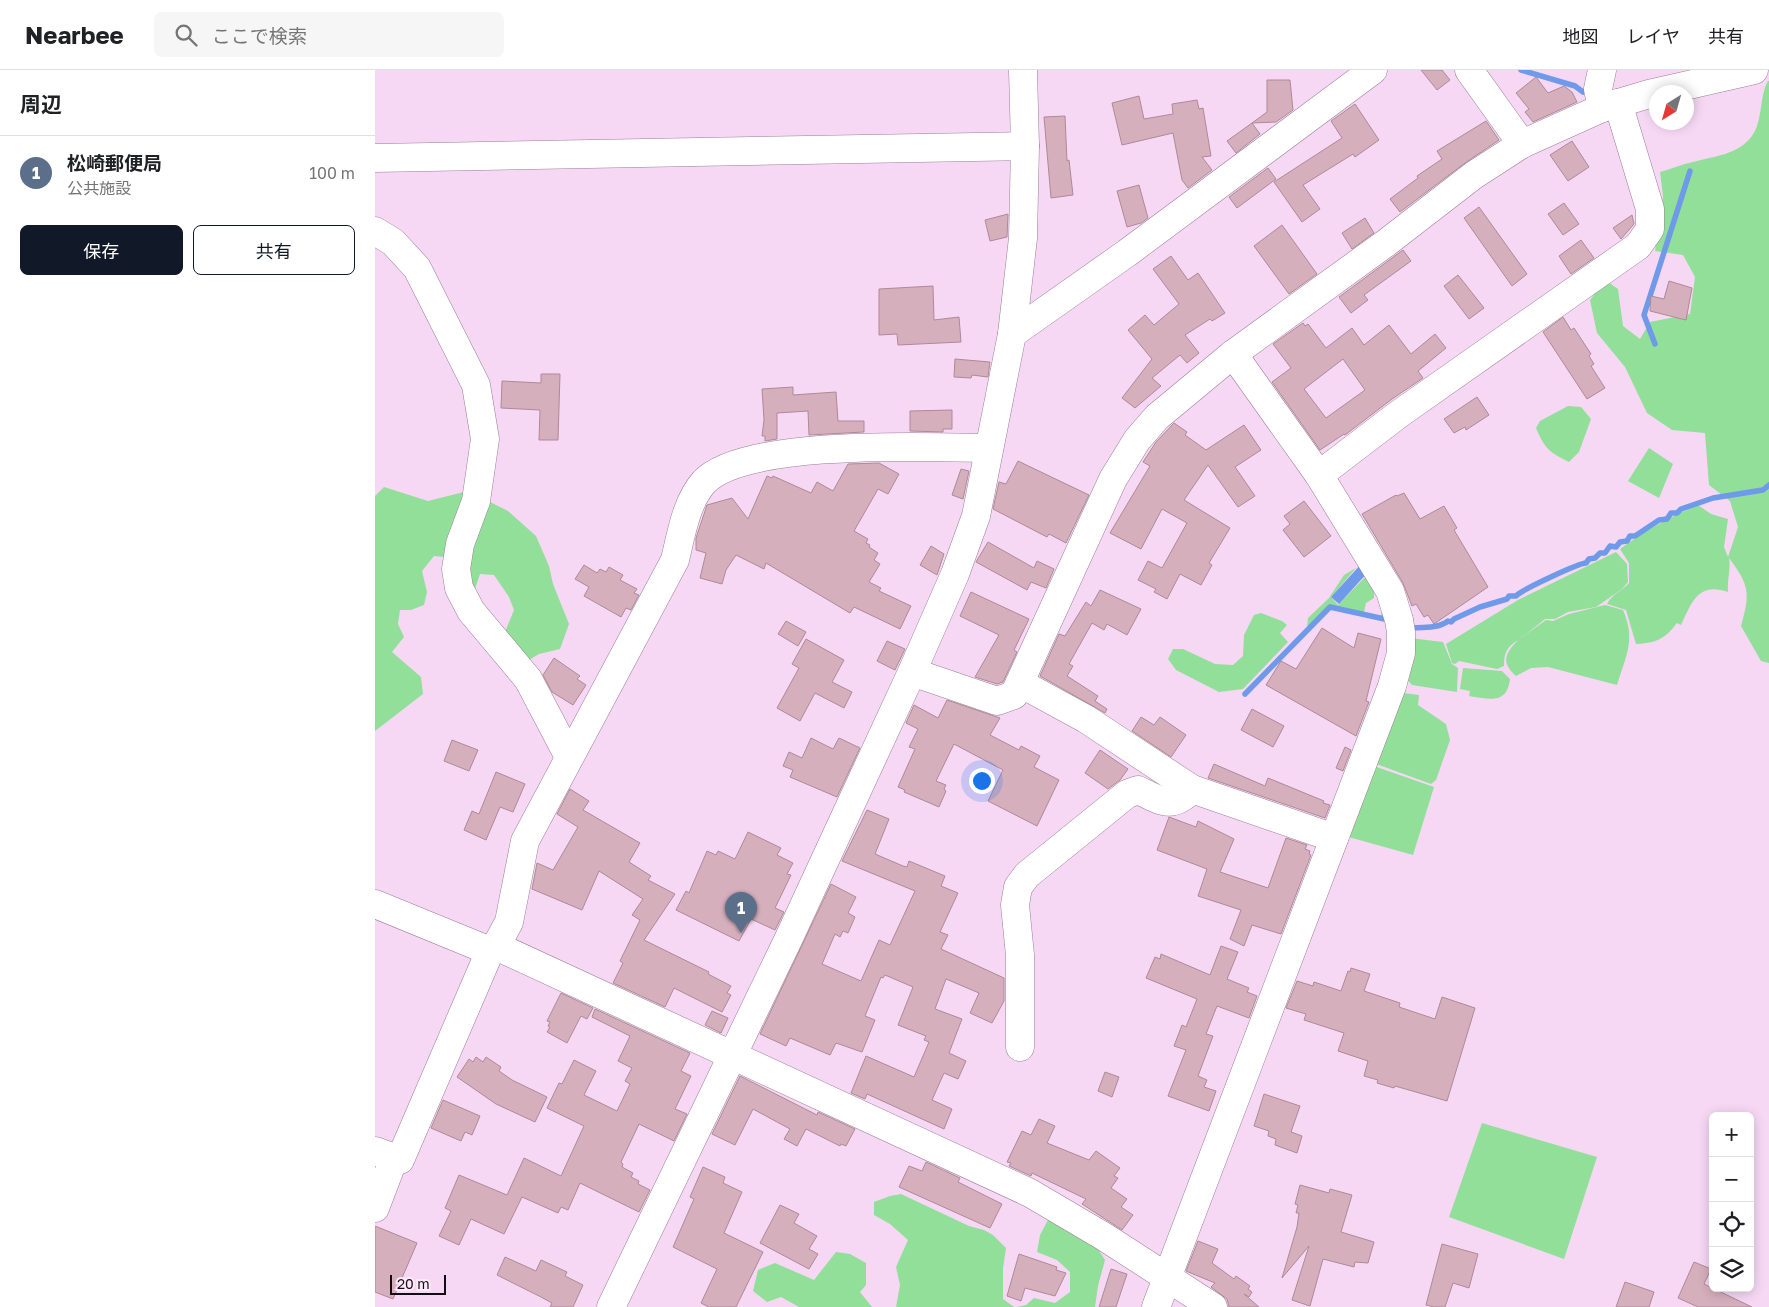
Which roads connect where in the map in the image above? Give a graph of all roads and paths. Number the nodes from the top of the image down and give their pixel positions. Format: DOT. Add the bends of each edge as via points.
graph roads {
  1 [pos="1023,70"];
  2 [pos="1373,70"];
  3 [pos="1469,70"];
  4 [pos="1602,70"];
  5 [pos="1754,70"];
  6 [pos="1610,106"];
  7 [pos="1522,144"];
  8 [pos="1025,146"];
  9 [pos="375,158"];
  10 [pos="375,231"];
  11 [pos="1012,334"];
  12 [pos="1233,354"];
  13 [pos="989,448"];
  14 [pos="1319,475"];
  15 [pos="912,672"];
  16 [pos="1020,683"];
  17 [pos="569,757"];
  18 [pos="1192,789"];
  19 [pos="1334,838"];
  20 [pos="375,904"];
  21 [pos="493,949"];
  22 [pos="1020,1047"];
  23 [pos="731,1054"];
  24 [pos="384,1154"];
  25 [pos="375,1208"];
  26 [pos="1167,1276"];
  27 [pos="611,1307"];
  28 [pos="1156,1307"];
  29 [pos="1213,1307"];
  1 -- 8 [label="street"];
  2 -- 11 [label="street"];
  3 -- 7 [label="street"];
  4 -- 6 [label="street" via="1598,89"];
  5 -- 6 [label="street"];
  6 -- 7 [label="street"];
  6 -- 14 [label="street" via="1650,209 1650,229 1638,246 1399,414"];
  7 -- 12 [label="street" via="1474,175"];
  8 -- 9 [label="street"];
  8 -- 11 [label="street" via="1023,238"];
  10 -- 17 [label="street" via="393,242 417,268 476,385 485,439 476,501 460,544 456,569 459,588 471,611 528,679"];
  11 -- 13 [label="street"];
  12 -- 14 [label="street"];
  12 -- 16 [label="street" via="1157,417 1137,440 1113,478"];
  13 -- 15 [label="street" via="976,516 955,574"];
  13 -- 17 [label="street" via="877,446 775,455 716,471 703,483 687,512 675,560"];
  14 -- 19 [label="street" via="1389,590 1401,632 1401,654 1391,686"];
  15 -- 16 [label="street" via="997,701 1014,695"];
  15 -- 23 [label="street" via="788,940"];
  16 -- 18 [label="street" via="1093,724"];
  17 -- 21 [label="street" via="525,841 509,922"];
  18 -- 19 [label="street"];
  18 -- 22 [label="street" via="1173,803 1157,800 1138,790 1127,794 1027,876 1019,887 1015,905 1020,955"];
  19 -- 26 [label="street"];
  20 -- 21 [label="street"];
  21 -- 23 [label="street"];
  21 -- 24 [label="street" via="400,1160"];
  23 -- 26 [label="street" via="1030,1193"];
  23 -- 27 [label="street"];
  24 -- 25 [label="street"];
  26 -- 28 [label="street"];
  26 -- 29 [label="street"];
}
